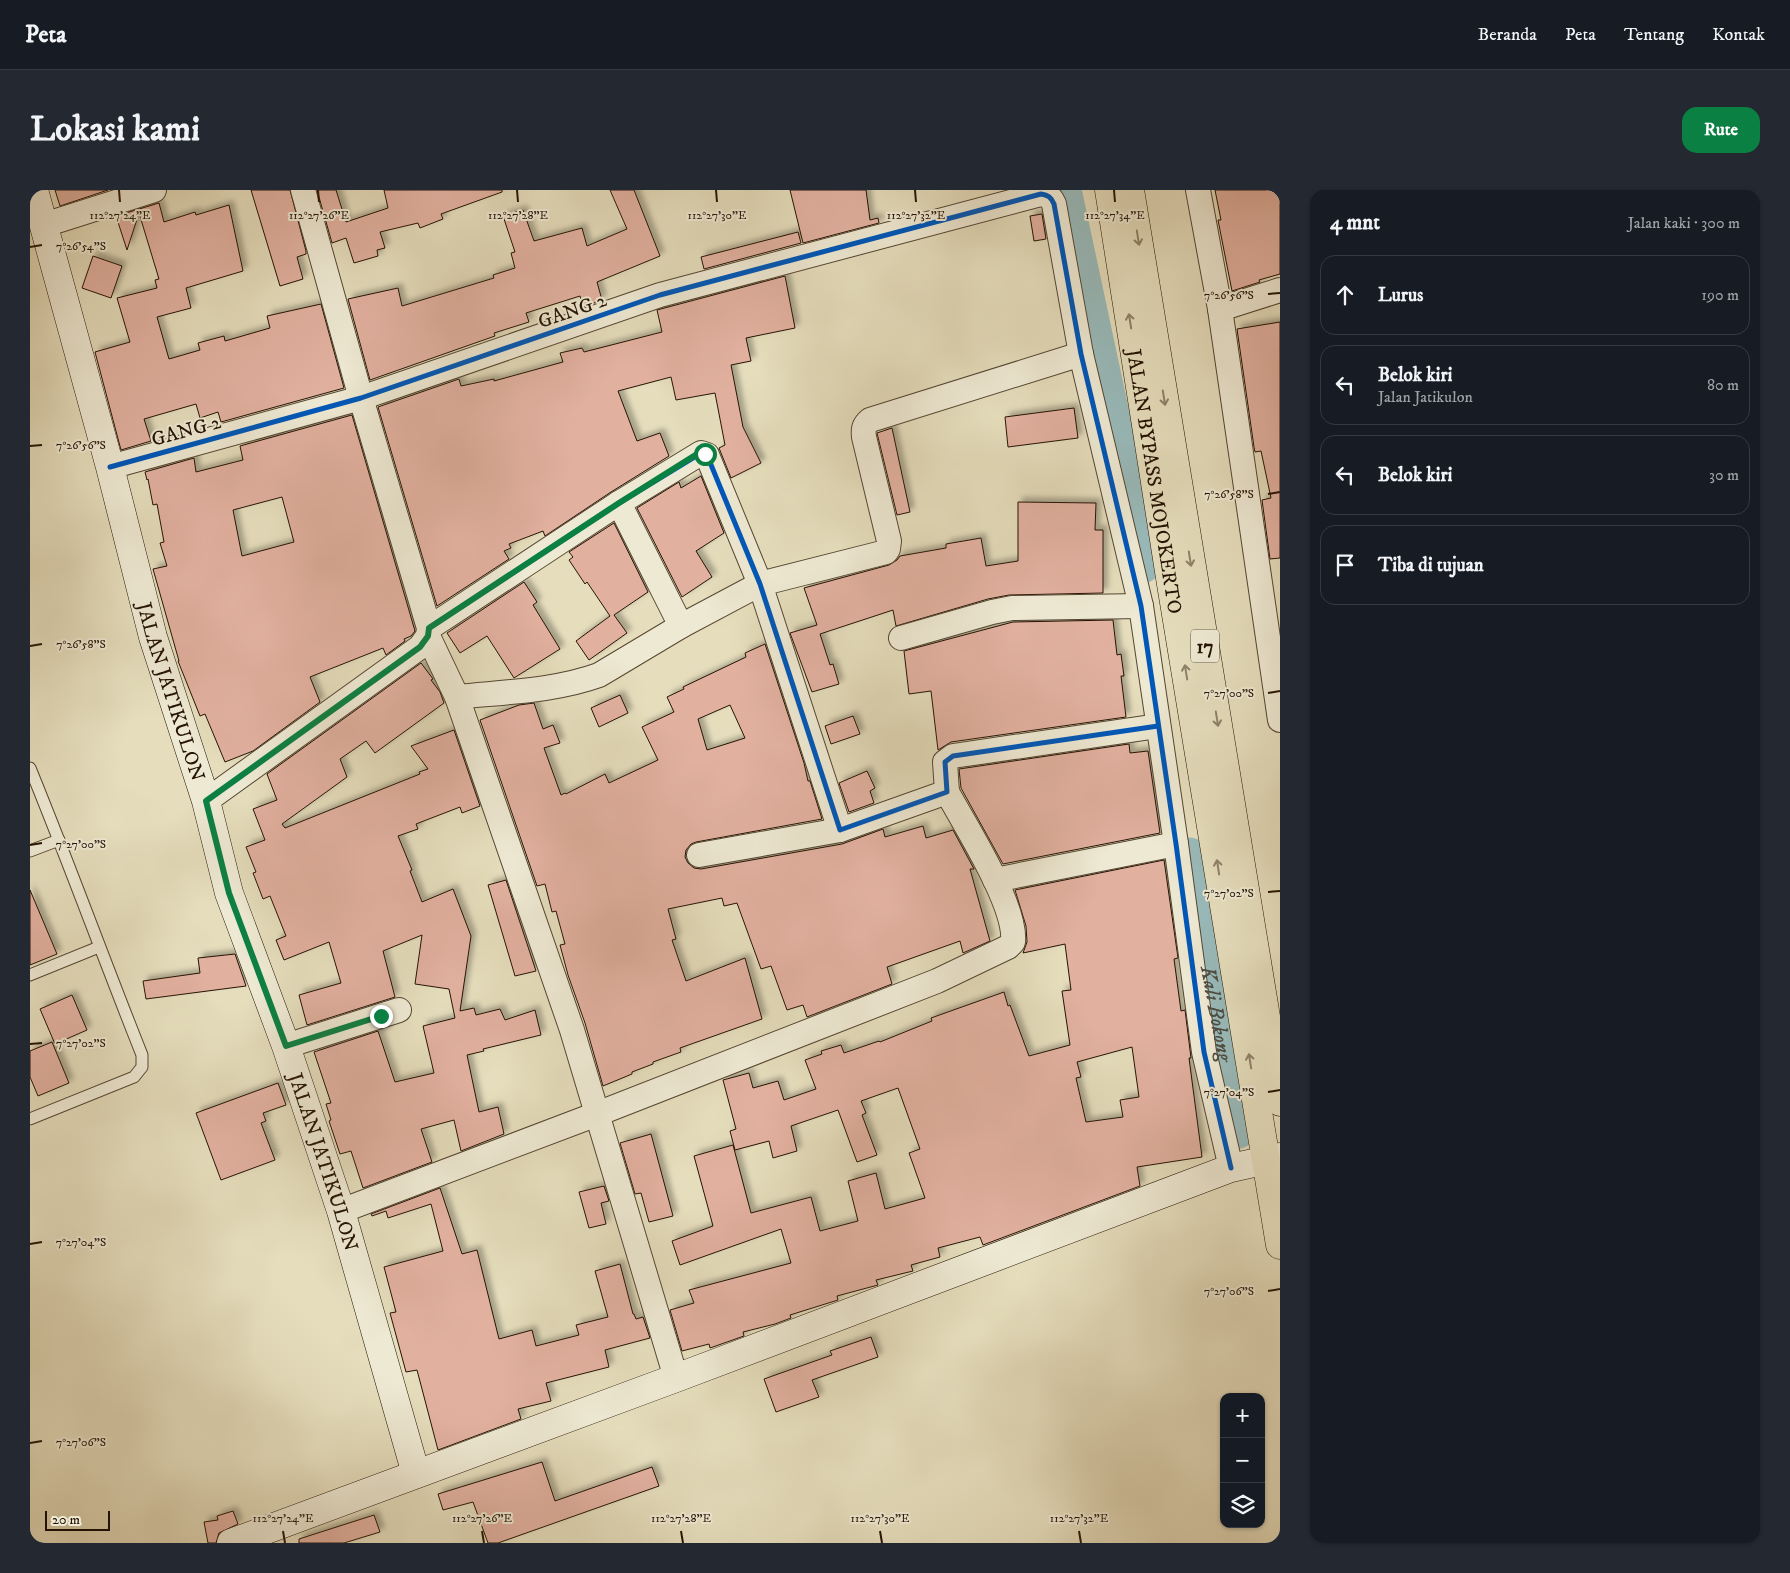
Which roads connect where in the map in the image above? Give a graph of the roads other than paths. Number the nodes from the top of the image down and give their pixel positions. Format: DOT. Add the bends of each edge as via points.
graph roads {
  1 [pos="34,190"];
  2 [pos="154,190"];
  3 [pos="303,190"];
  4 [pos="1109,190"];
  5 [pos="1130,190"];
  6 [pos="1198,190"];
  7 [pos="44,225"];
  8 [pos="1280,290"];
  9 [pos="1220,309"];
  10 [pos="1081,354"];
  11 [pos="361,398"];
  12 [pos="110,467"];
  13 [pos="619,503"];
  14 [pos="760,584"];
  15 [pos="1141,606"];
  16 [pos="681,626"];
  17 [pos="428,632"];
  18 [pos="900,638"];
  19 [pos="1274,640"];
  20 [pos="457,697"];
  21 [pos="1280,720"];
  22 [pos="1158,726"];
  23 [pos="30,768"];
  24 [pos="947,792"];
  25 [pos="206,801"];
  26 [pos="840,830"];
  27 [pos="59,840"];
  28 [pos="1176,844"];
  29 [pos="30,851"];
  30 [pos="699,855"];
  31 [pos="995,880"];
  32 [pos="99,947"];
  33 [pos="30,975"];
  34 [pos="399,1010"];
  35 [pos="286,1046"];
  36 [pos="1280,1102"];
  37 [pos="597,1114"];
  38 [pos="30,1120"];
  39 [pos="1271,1135"];
  40 [pos="1273,1159"];
  41 [pos="1231,1168"];
  42 [pos="341,1211"];
  43 [pos="1280,1245"];
  44 [pos="676,1378"];
  45 [pos="416,1474"];
  46 [pos="230,1543"];
  1 -- 7 [label="main road, JALAN JATIKULON"];
  2 -- 7 [label="street"];
  3 -- 11 [label="street"];
  39 -- 4 [label="highway, JALAN BYPASS MOJOKERTO / 17, one-way" via="1171,584"];
  5 -- 36 [label="highway, JALAN BYPASS MOJOKERTO / 17, one-way"];
  6 -- 9 [label="street"];
  7 -- 12 [label="main road, JALAN JATIKULON"];
  8 -- 9 [label="street"];
  9 -- 19 [label="street"];
  10 -- 11 [label="street, GANG 2" via="1054,204 1051,198 1041,194 660,295"];
  10 -- 14 [label="street" via="870,420 863,430 889,541 886,552"];
  10 -- 15 [label="street"];
  11 -- 12 [label="street, GANG 2"];
  11 -- 17 [label="street"];
  12 -- 25 [label="main road, JALAN JATIKULON" via="153,638"];
  13 -- 14 [label="street" via="697,454 705,454"];
  13 -- 16 [label="street"];
  13 -- 17 [label="street"];
  14 -- 16 [label="street"];
  14 -- 26 [label="street"];
  15 -- 18 [label="street" via="1012,608"];
  15 -- 22 [label="street"];
  16 -- 20 [label="street" via="586,679 562,685"];
  17 -- 20 [label="street"];
  17 -- 25 [label="street" via="420,647"];
  19 -- 21 [label="street"];
  20 -- 37 [label="street" via="572,1030"];
  22 -- 24 [label="street" via="953,756 946,762"];
  22 -- 28 [label="street"];
  23 -- 27 [label="lane"];
  24 -- 26 [label="street"];
  24 -- 31 [label="street"];
  25 -- 35 [label="main road, JALAN JATIKULON" via="229,893"];
  26 -- 30 [label="street"];
  27 -- 29 [label="lane"];
  27 -- 32 [label="lane"];
  28 -- 31 [label="street"];
  28 -- 41 [label="street" via="1204,1052"];
  31 -- 37 [label="street" via="1014,928 1013,942 1008,947 937,981"];
  32 -- 33 [label="lane"];
  32 -- 38 [label="lane" via="142,1055 142,1067 134,1077"];
  34 -- 35 [label="street"];
  35 -- 42 [label="main road, JALAN JATIKULON"];
  37 -- 42 [label="street"];
  37 -- 44 [label="street"];
  39 -- 40 [label="highway, JALAN BYPASS MOJOKERTO / 17"];
  40 -- 41 [label="main road"];
  40 -- 43 [label="highway, JALAN BYPASS MOJOKERTO / 17"];
  41 -- 44 [label="main road"];
  42 -- 45 [label="main road, JALAN JATIKULON"];
  44 -- 45 [label="main road"];
  45 -- 46 [label="main road"];
}
